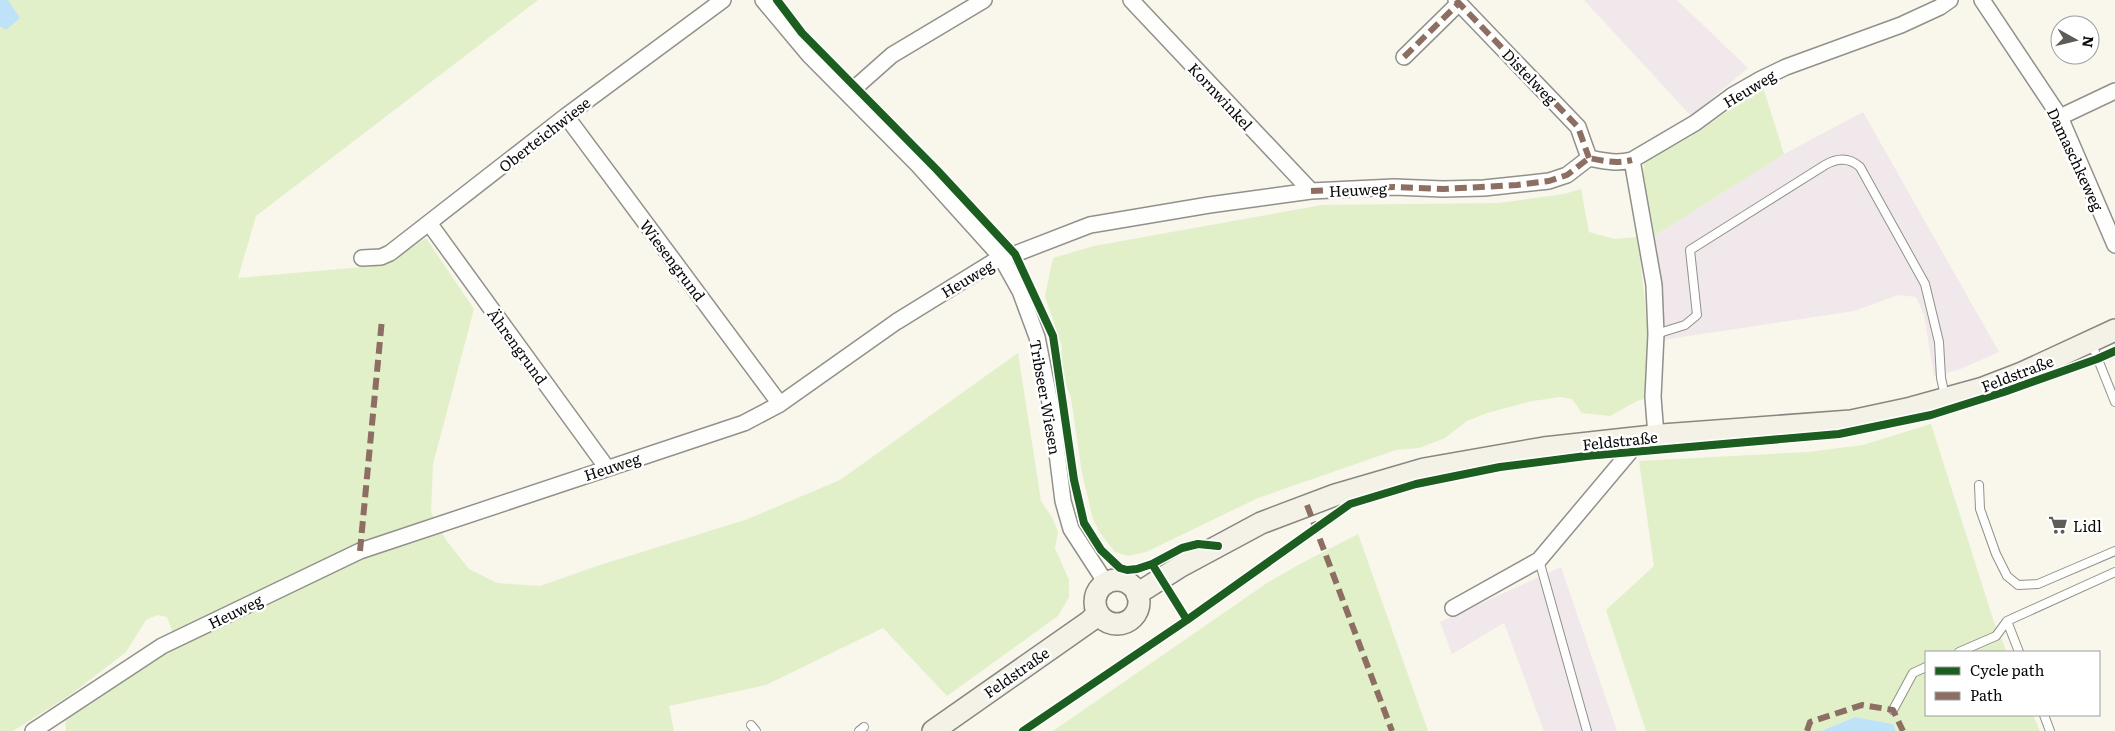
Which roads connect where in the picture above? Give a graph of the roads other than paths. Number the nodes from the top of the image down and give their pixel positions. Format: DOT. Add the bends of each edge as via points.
graph roads {
  1 [pos="723,0"];
  2 [pos="763,0"];
  3 [pos="984,0"];
  4 [pos="1131,0"];
  5 [pos="1950,0"];
  6 [pos="1982,0"];
  7 [pos="1457,1"];
  8 [pos="1404,57"];
  9 [pos="2115,90"];
  10 [pos="848,94"];
  11 [pos="566,116"];
  12 [pos="2060,117"];
  13 [pos="1589,158"];
  14 [pos="1632,160"];
  15 [pos="1311,191"];
  16 [pos="429,223"];
  17 [pos="2115,245"];
  18 [pos="1001,257"];
  19 [pos="362,258"];
  20 [pos="2115,330"];
  21 [pos="1656,334"];
  22 [pos="2091,342"];
  23 [pos="1946,398"];
  24 [pos="2115,402"];
  25 [pos="780,404"];
  26 [pos="1656,436"];
  27 [pos="1628,439"];
  28 [pos="607,468"];
  29 [pos="1979,485"];
  30 [pos="2115,551"];
  31 [pos="1539,560"];
  32 [pos="2115,572"];
  33 [pos="1106,583"];
  34 [pos="1137,594"];
  35 [pos="1453,608"];
  36 [pos="1098,613"];
  37 [pos="2007,621"];
  38 [pos="1961,651"];
  39 [pos="2019,651"];
  40 [pos="1925,667"];
  41 [pos="1893,710"];
  42 [pos="2044,716"];
  43 [pos="33,731"];
  44 [pos="932,731"];
  45 [pos="1587,731"];
  46 [pos="2050,731"];
  1 -- 11 [label="street, Oberteichwiese"];
  2 -- 10 [label="street, Tribseer Wiesen" via="809,55"];
  3 -- 10 [label="street" via="892,56"];
  4 -- 15 [label="street, Kornwinkel"];
  5 -- 14 [label="street, Heuweg" via="1901,25 1761,79 1733,94 1696,123"];
  6 -- 12 [label="street, Damaschkeweg"];
  7 -- 8 [label="street, Distelweg"];
  7 -- 13 [label="street, Distelweg" via="1578,126"];
  9 -- 12 [label="street"];
  10 -- 18 [label="street, Tribseer Wiesen"];
  11 -- 16 [label="street, Oberteichwiese"];
  11 -- 25 [label="street, Wiesengrund"];
  12 -- 17 [label="street, Damaschkeweg"];
  13 -- 14 [label="street, Heuweg" via="1614,162"];
  13 -- 15 [label="street, Heuweg" via="1567,176 1517,185"];
  14 -- 21 [label="street" via="1654,285"];
  15 -- 18 [label="street, Heuweg" via="1090,224"];
  16 -- 19 [label="street, Oberteichwiese" via="390,253"];
  16 -- 28 [label="street, Ährengrund"];
  18 -- 25 [label="street, Heuweg" via="896,322"];
  18 -- 33 [label="street, Tribseer Wiesen" via="1020,291 1037,337 1062,501 1070,529"];
  20 -- 22 [label="main road, Feldstraße"];
  21 -- 23 [label="lane" via="1685,325 1697,315 1690,250 1825,164 1849,160 1860,167 1925,284 1939,342"];
  21 -- 26 [label="street" via="1653,378"];
  22 -- 23 [label="main road, Feldstraße" via="2022,373"];
  22 -- 24 [label="lane"];
  23 -- 26 [label="main road, Feldstraße" via="1851,421"];
  25 -- 28 [label="street, Heuweg" via="744,423"];
  26 -- 27 [label="main road, Feldstraße"];
  27 -- 31 [label="street" via="1629,453"];
  27 -- 34 [label="main road, Feldstraße" via="1481,458 1424,469 1335,495 1261,523 1180,566"];
  28 -- 43 [label="street, Heuweg" via="360,551 162,646"];
  29 -- 30 [label="lane" via="1980,509 1996,554 2006,576 2018,585 2038,584"];
  31 -- 35 [label="street"];
  31 -- 45 [label="lane"];
  32 -- 37 [label="lane"];
  33 -- 34 [label="main road" via="1128,582"];
  33 -- 36 [label="main road" via="1095,600"];
  34 -- 36 [label="main road" via="1138,608 1130,620 1109,622"];
  36 -- 44 [label="main road, Feldstraße"];
  37 -- 38 [label="lane" via="1996,636"];
  37 -- 39 [label="lane"];
  40 -- 41 [label="lane" via="1913,673"];
  42 -- 46 [label="lane"];
}
